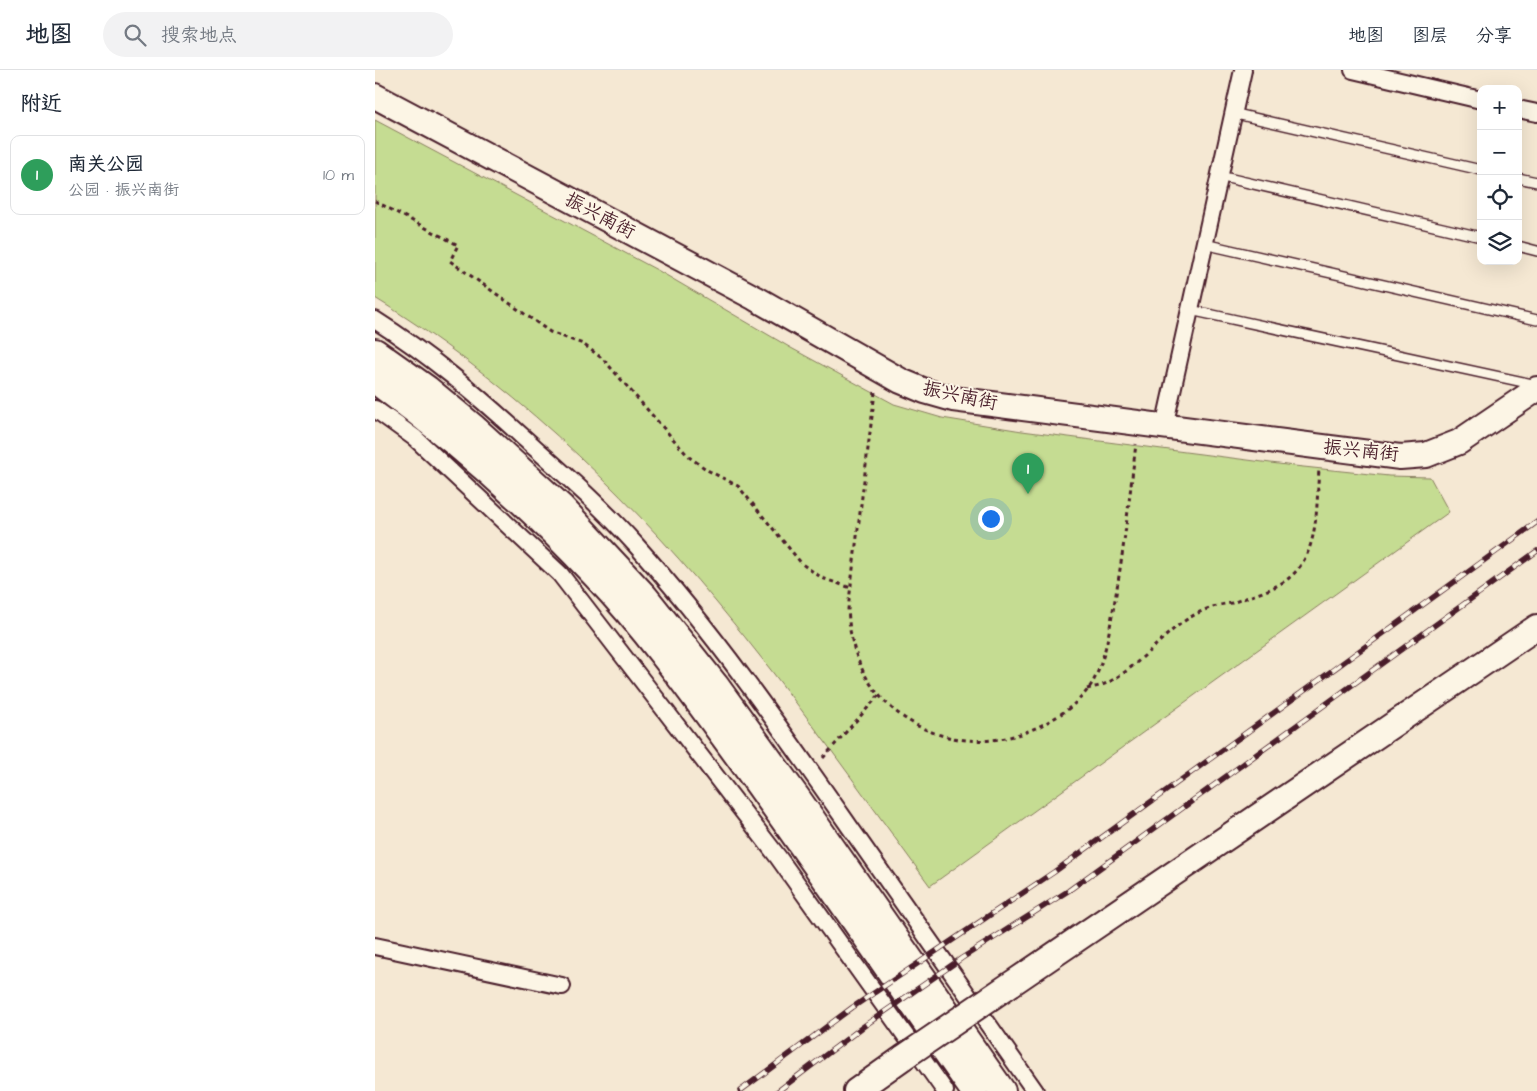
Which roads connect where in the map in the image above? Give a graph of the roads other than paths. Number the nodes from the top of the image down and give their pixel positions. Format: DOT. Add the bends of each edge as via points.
graph roads {
  1 [pos="1243,70"];
  2 [pos="1353,70"];
  3 [pos="375,96"];
  4 [pos="1477,99"];
  5 [pos="1522,110"];
  6 [pos="1232,113"];
  7 [pos="1537,113"];
  8 [pos="1477,169"];
  9 [pos="1219,176"];
  10 [pos="1522,179"];
  11 [pos="1537,182"];
  12 [pos="1477,236"];
  13 [pos="1204,244"];
  14 [pos="1522,247"];
  15 [pos="1537,250"];
  16 [pos="1190,310"];
  17 [pos="375,320"];
  18 [pos="1537,320"];
  19 [pos="375,352"];
  20 [pos="375,380"];
  21 [pos="1537,387"];
  22 [pos="375,409"];
  23 [pos="1164,428"];
  24 [pos="1537,627"];
  25 [pos="375,946"];
  26 [pos="562,986"];
  27 [pos="855,1091"];
  28 [pos="945,1091"];
  29 [pos="973,1091"];
  30 [pos="1002,1091"];
  31 [pos="1035,1091"];
  1 -- 6 [label="street"];
  2 -- 4 [label="street"];
  3 -- 23 [label="street, 振兴南街" via="925,392 953,399"];
  5 -- 7 [label="street"];
  6 -- 8 [label="lane"];
  6 -- 9 [label="street"];
  9 -- 12 [label="lane"];
  9 -- 13 [label="street"];
  10 -- 11 [label="lane"];
  13 -- 16 [label="street"];
  13 -- 18 [label="lane"];
  14 -- 15 [label="lane"];
  16 -- 21 [label="lane"];
  16 -- 23 [label="street"];
  17 -- 31 [label="street" via="444,368 492,408 579,488 666,580 811,771"];
  19 -- 30 [label="main road" via="427,389 561,507 645,597 781,776"];
  20 -- 29 [label="main road" via="459,446 545,524 628,612 778,812"];
  21 -- 23 [label="street, 振兴南街" via="1459,442 1426,455 1400,457"];
  22 -- 28 [label="street" via="415,438 560,574 778,857"];
  24 -- 27 [label="street, bridge"];
  25 -- 26 [label="street"];
}
